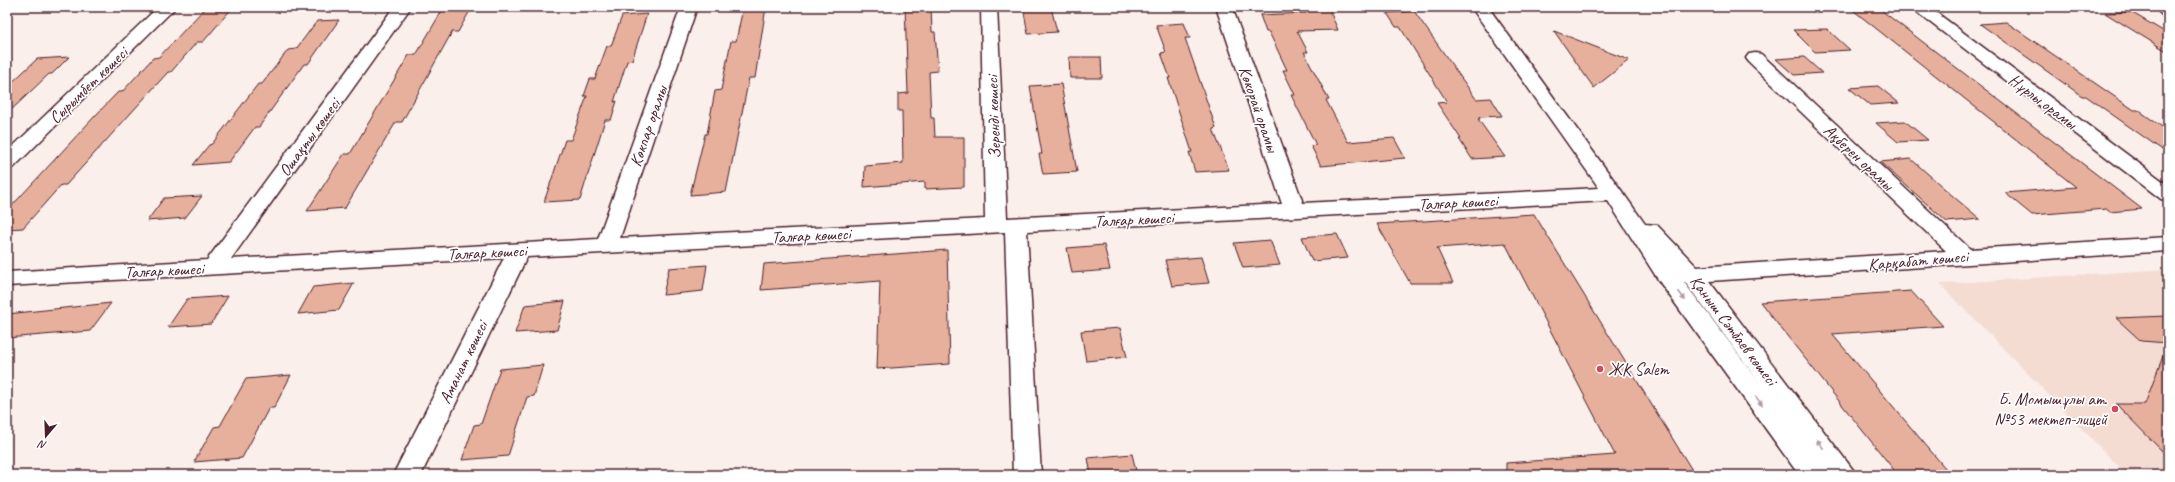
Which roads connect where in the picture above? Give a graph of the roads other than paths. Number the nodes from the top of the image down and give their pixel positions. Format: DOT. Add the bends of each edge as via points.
graph roads {
  1 [pos="168,7"];
  2 [pos="403,7"];
  3 [pos="689,7"];
  4 [pos="989,7"];
  5 [pos="1224,7"];
  6 [pos="1479,7"];
  7 [pos="1918,7"];
  8 [pos="2162,7"];
  9 [pos="2168,11"];
  10 [pos="1755,58"];
  11 [pos="7,163"];
  12 [pos="1614,194"];
  13 [pos="2168,195"];
  14 [pos="1295,211"];
  15 [pos="1006,226"];
  16 [pos="2168,244"];
  17 [pos="607,245"];
  18 [pos="519,250"];
  19 [pos="1964,256"];
  20 [pos="214,267"];
  21 [pos="1692,274"];
  22 [pos="1667,276"];
  23 [pos="7,278"];
  24 [pos="407,475"];
  25 [pos="1027,475"];
  26 [pos="1814,475"];
  27 [pos="1843,475"];
  1 -- 11 [label="street, Сырымбет көшесі"];
  2 -- 20 [label="street, Ошақты көшесі"];
  3 -- 17 [label="street, Көкпар орамы"];
  4 -- 15 [label="street, Зеренді көшесі"];
  5 -- 14 [label="street, Көкорай орамы"];
  6 -- 12 [label="street, Қаныш Сәтбаев көшесі"];
  7 -- 13 [label="street, Нұрлы орамы"];
  8 -- 9 [label="street"];
  10 -- 19 [label="street, Ақберен орамы"];
  12 -- 14 [label="street, Талғар көшесі"];
  12 -- 21 [label="street, Қаныш Сәтбаев көшесі"];
  12 -- 22 [label="street, Қаныш Сәтбаев көшесі"];
  14 -- 15 [label="street, Талғар көшесі"];
  15 -- 17 [label="street, Талғар көшесі"];
  15 -- 25 [label="street, Зеренді көшесі"];
  16 -- 19 [label="street, Қарқабат көшесі"];
  17 -- 18 [label="street, Талғар көшесі"];
  18 -- 20 [label="street, Талғар көшесі"];
  18 -- 24 [label="street, Аманат көшесі"];
  19 -- 21 [label="street, Қарқабат көшесі" via="1909,262"];
  20 -- 23 [label="street, Талғар көшесі"];
  21 -- 22 [label="street, Қарқабат көшесі"];
  27 -- 21 [label="street, Қаныш Сәтбаев көшесі, one-way"];
  22 -- 26 [label="street, Қаныш Сәтбаев көшесі, one-way"];
}
